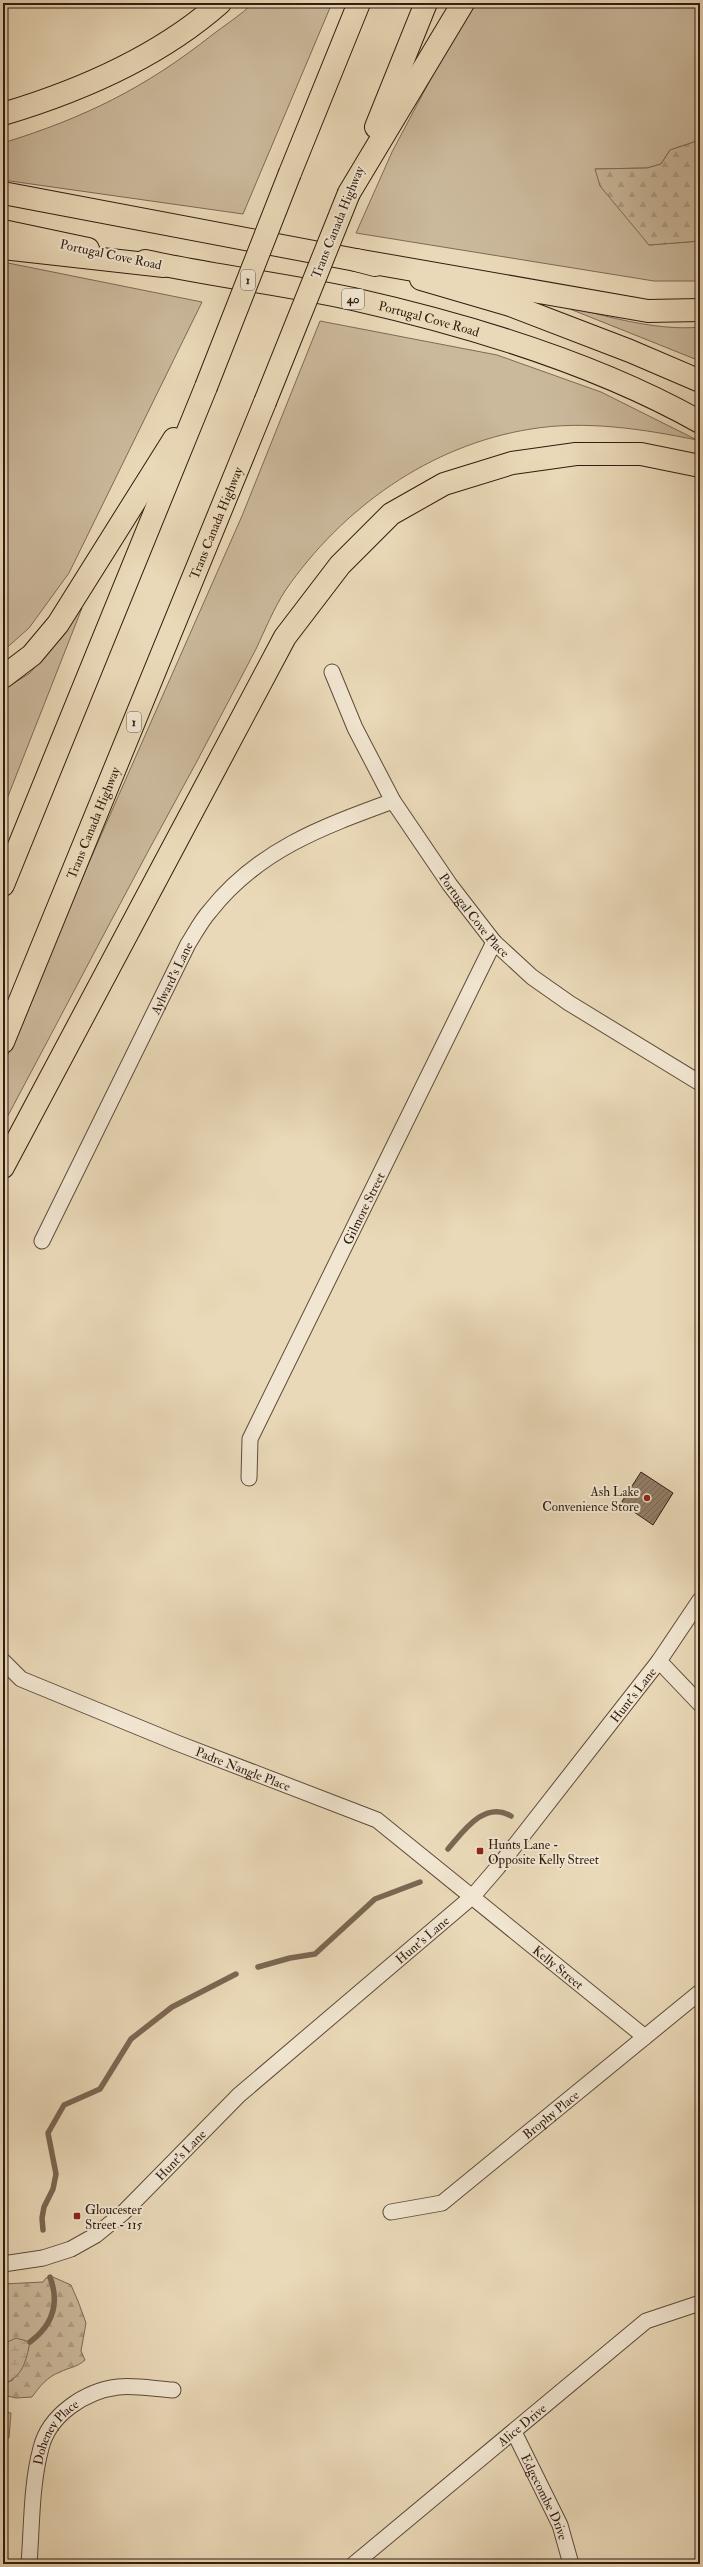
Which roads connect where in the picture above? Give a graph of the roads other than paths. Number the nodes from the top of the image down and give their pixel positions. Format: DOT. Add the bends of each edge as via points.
graph roads {
  1 [pos="220,3"];
  2 [pos="359,3"];
  3 [pos="426,3"];
  4 [pos="463,3"];
  5 [pos="3,114"];
  6 [pos="3,193"];
  7 [pos="349,193"];
  8 [pos="3,232"];
  9 [pos="3,248"];
  10 [pos="356,260"];
  11 [pos="164,266"];
  12 [pos="700,310"];
  13 [pos="700,381"];
  14 [pos="206,387"];
  15 [pos="700,422"];
  16 [pos="700,466"];
  17 [pos="332,672"];
  18 [pos="3,677"];
  19 [pos="393,802"];
  20 [pos="3,885"];
  21 [pos="494,942"];
  22 [pos="3,1042"];
  23 [pos="700,1083"];
  24 [pos="3,1166"];
  25 [pos="42,1241"];
  26 [pos="249,1478"];
  27 [pos="700,1600"];
  28 [pos="3,1661"];
  29 [pos="659,1662"];
  30 [pos="700,1704"];
  31 [pos="473,1896"];
  32 [pos="700,1992"];
  33 [pos="644,2037"];
  34 [pos="391,2212"];
  35 [pos="3,2264"];
  36 [pos="700,2303"];
  37 [pos="173,2390"];
  38 [pos="514,2432"];
  39 [pos="29,2564"];
  40 [pos="354,2564"];
  41 [pos="571,2564"];
  1 -- 5 [label="main road" via="174,37 130,63 40,103"];
  2 -- 14 [label="main road, 1, bridge"];
  3 -- 7 [label="main road, Trans Canada Highway / 1"];
  4 -- 7 [label="main road"];
  6 -- 10 [label="main road"];
  7 -- 22 [label="main road, Trans Canada Highway / 1, bridge"];
  8 -- 11 [label="main road, Portugal Cove Road / 40"];
  9 -- 11 [label="main road"];
  10 -- 12 [label="main road" via="648,311"];
  10 -- 13 [label="main road" via="510,305"];
  11 -- 15 [label="main road, Portugal Cove Road / 40" via="353,299 465,328 602,376"];
  14 -- 18 [label="main road" via="58,624 32,655"];
  14 -- 20 [label="main road, 1"];
  16 -- 24 [label="main road" via="641,454 576,454 512,463 444,484 391,514 340,565 285,637"];
  17 -- 19 [label="street, Portugal Cove Place" via="355,728"];
  19 -- 21 [label="street, Portugal Cove Place" via="450,885"];
  19 -- 25 [label="street, Aylward's Lane" via="322,826 268,857 232,885 209,912 188,944"];
  21 -- 23 [label="street, Portugal Cove Place" via="532,977 569,1003"];
  21 -- 26 [label="street, Gilmore Street" via="250,1439"];
  27 -- 29 [label="street, Hunt's Lane"];
  28 -- 31 [label="street, Padre Nangle Place" via="20,1679 177,1743 371,1816 391,1828"];
  29 -- 30 [label="street"];
  29 -- 31 [label="street, Hunt's Lane" via="543,1812"];
  31 -- 33 [label="street, Kelly Street"];
  31 -- 35 [label="street, Hunt's Lane" via="245,2091 123,2213 96,2235 71,2249 43,2258"];
  32 -- 33 [label="street, Brophy Place"];
  33 -- 34 [label="street, Brophy Place" via="528,2135 442,2203"];
  36 -- 38 [label="street, Alice Drive" via="646,2321"];
  37 -- 39 [label="street, Doheney Place" via="118,2387 89,2395 68,2408 52,2425 41,2447"];
  38 -- 40 [label="street, Alice Drive"];
  38 -- 41 [label="street, Edgecombe Drive" via="560,2525"];
}
